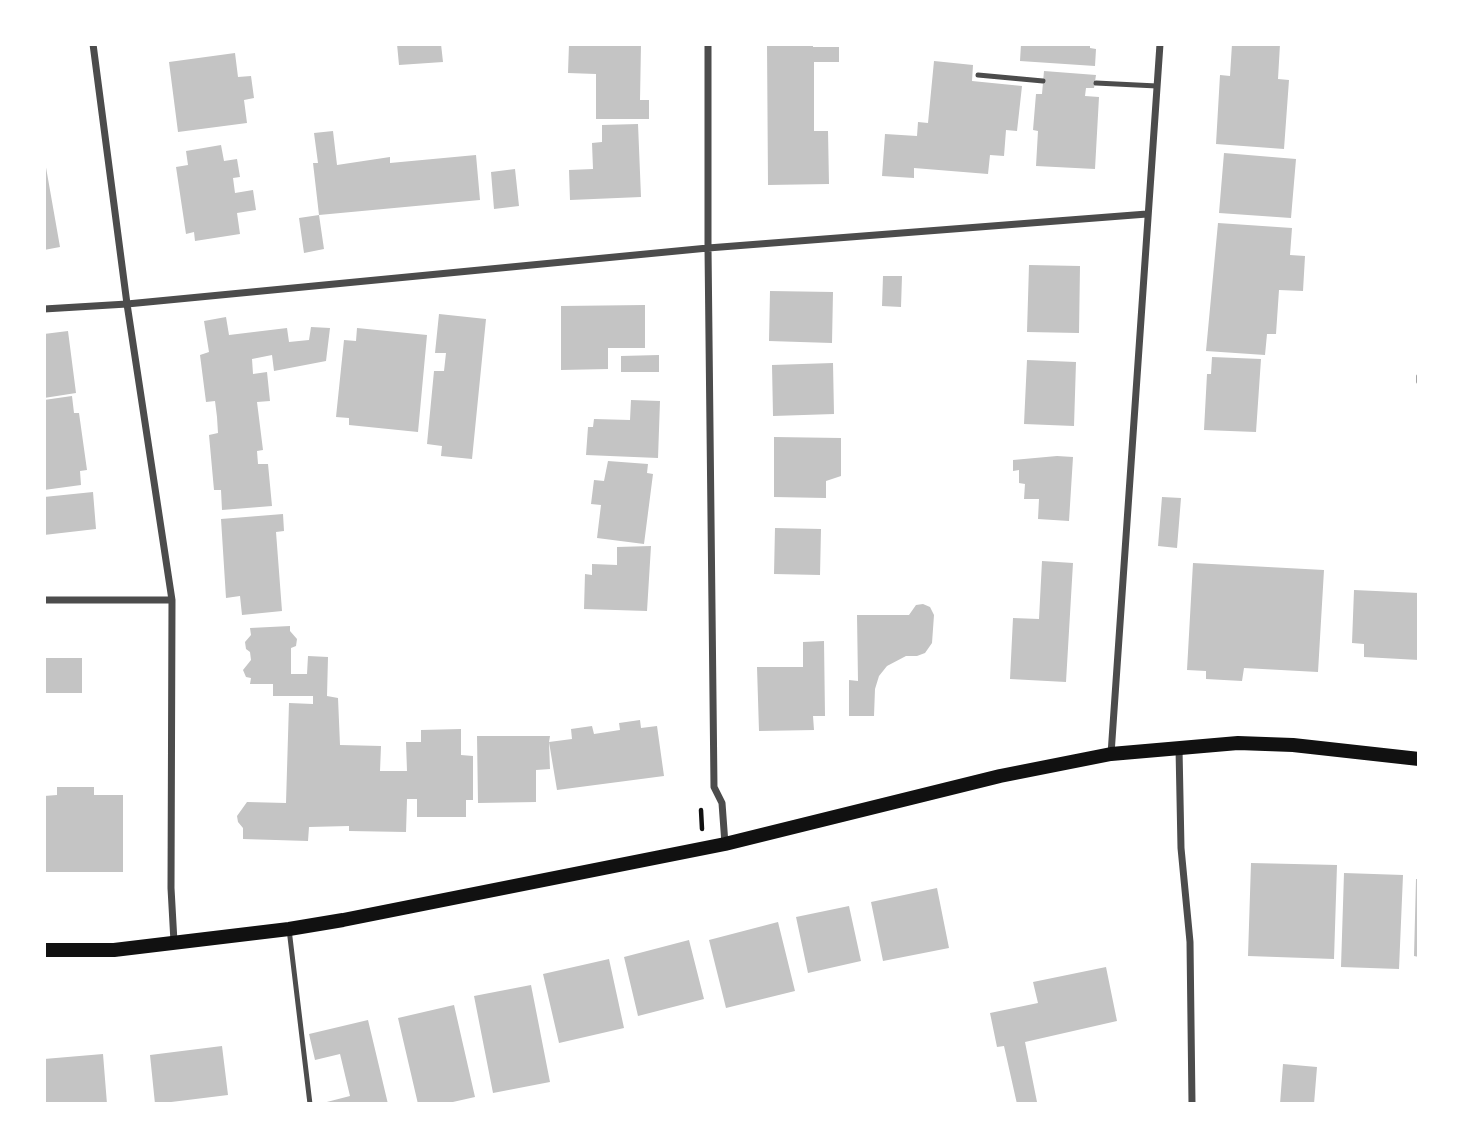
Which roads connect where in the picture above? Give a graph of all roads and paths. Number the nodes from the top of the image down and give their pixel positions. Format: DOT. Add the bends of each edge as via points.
graph roads {
  1 [pos="93,44"];
  2 [pos="708,44"];
  3 [pos="1160,44"];
  4 [pos="978,75"];
  5 [pos="1043,80"];
  6 [pos="1096,83"];
  7 [pos="1157,86"];
  8 [pos="1147,214"];
  9 [pos="708,248"];
  10 [pos="127,304"];
  11 [pos="44,309"];
  12 [pos="1419,376"];
  13 [pos="1419,382"];
  14 [pos="44,600"];
  15 [pos="172,600"];
  16 [pos="1179,747"];
  17 [pos="1111,754"];
  18 [pos="1419,759"];
  19 [pos="725,844"];
  20 [pos="289,929"];
  21 [pos="174,943"];
  22 [pos="44,950"];
  23 [pos="310,1104"];
  24 [pos="1192,1104"];
  1 -- 10 [label="street"];
  2 -- 9 [label="street"];
  3 -- 7 [label="street"];
  4 -- 5 [label="lane"];
  6 -- 7 [label="lane"];
  7 -- 8 [label="street"];
  8 -- 9 [label="street"];
  8 -- 17 [label="street"];
  9 -- 10 [label="street"];
  9 -- 19 [label="street" via="714,787 722,803"];
  10 -- 11 [label="street"];
  10 -- 15 [label="street"];
  12 -- 13 [label="lane"];
  14 -- 15 [label="street"];
  15 -- 21 [label="street"];
  16 -- 17 [label="main road"];
  16 -- 18 [label="main road" via="1293,745"];
  16 -- 24 [label="street" via="1181,848 1191,944"];
  17 -- 19 [label="main road" via="1000,776"];
  19 -- 20 [label="main road"];
  20 -- 21 [label="main road"];
  20 -- 23 [label="lane"];
  21 -- 22 [label="main road" via="114,950"];
}
